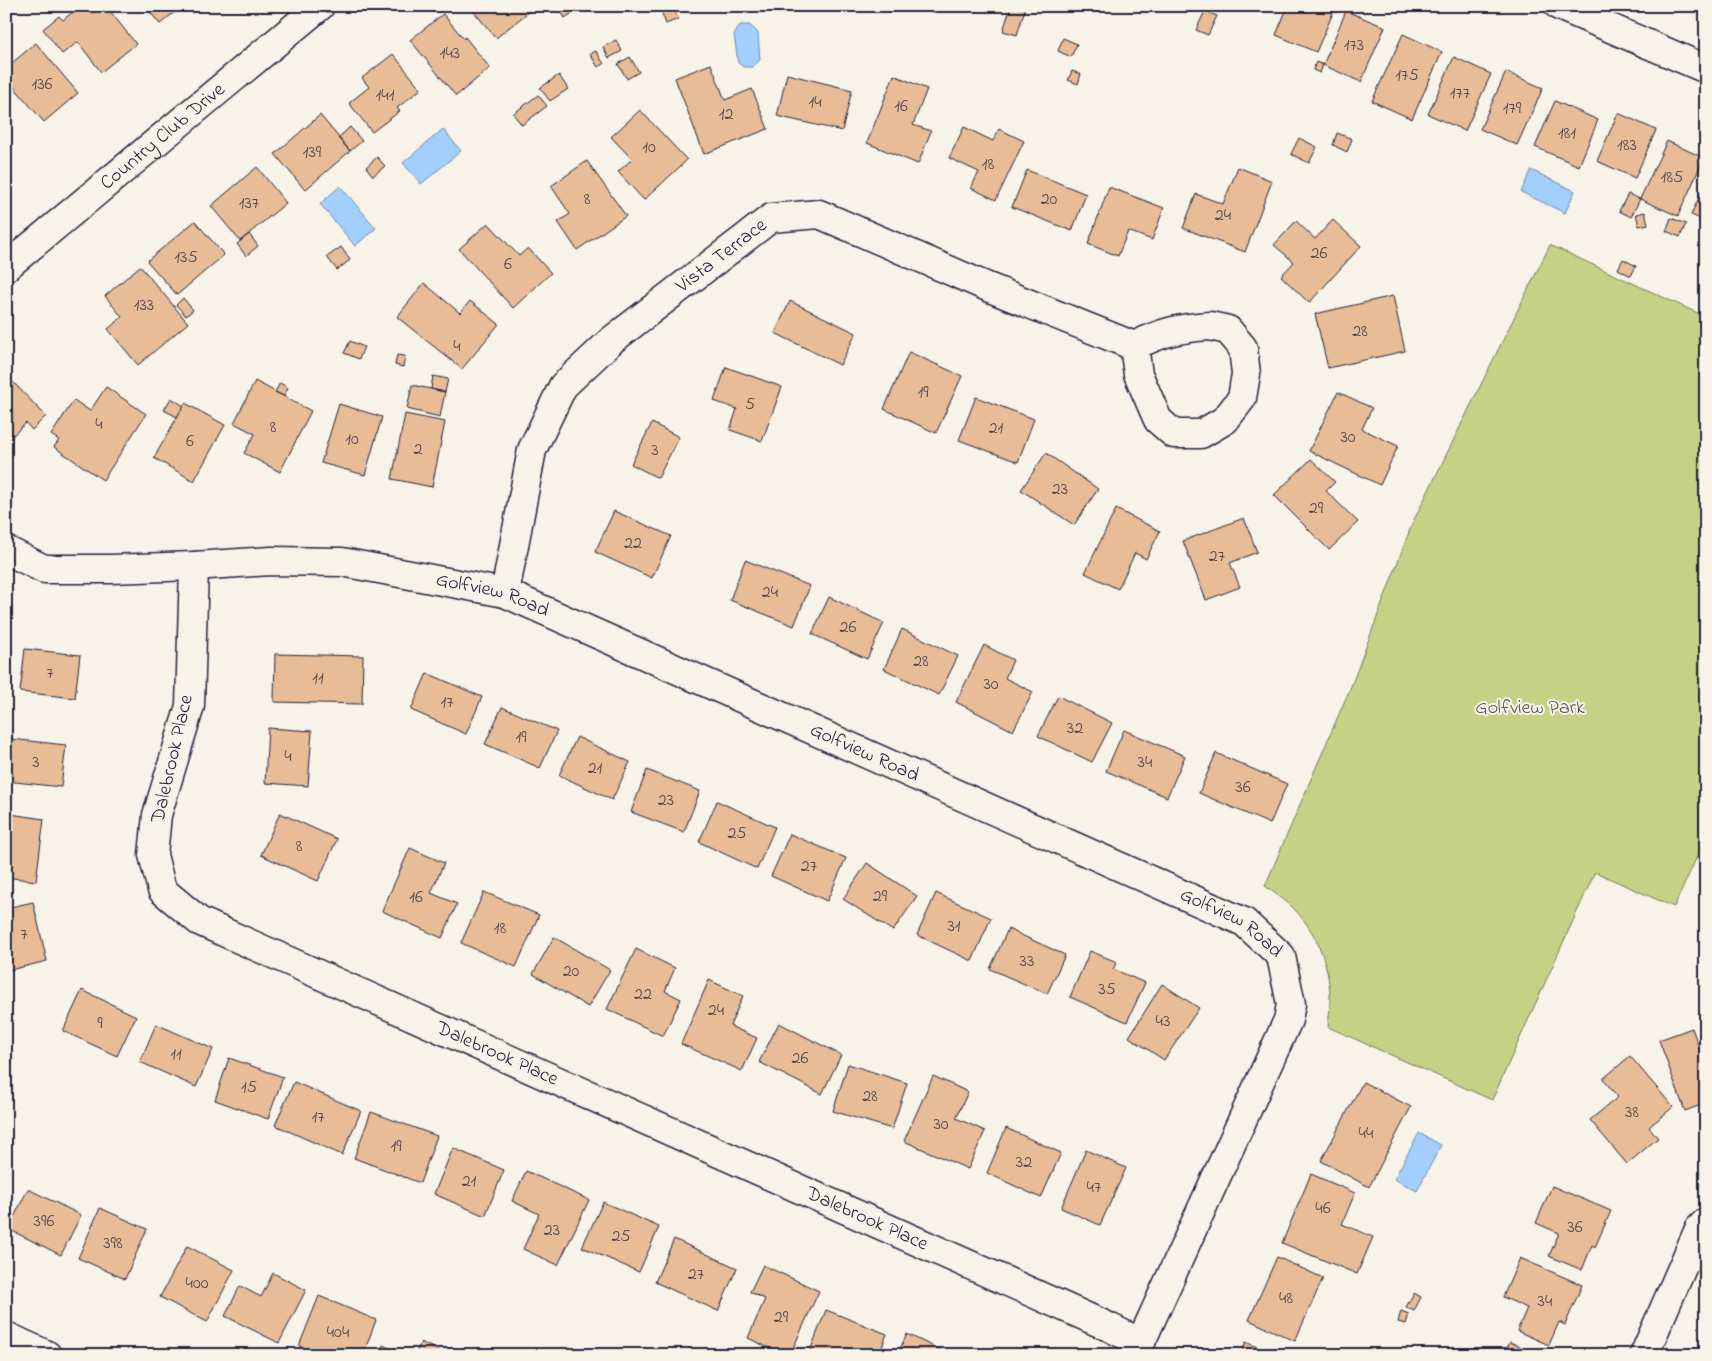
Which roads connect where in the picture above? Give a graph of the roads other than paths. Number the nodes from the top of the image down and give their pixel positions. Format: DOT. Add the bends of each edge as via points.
graph roads {
  1 [pos="320,6"];
  2 [pos="1560,6"];
  3 [pos="1706,69"];
  4 [pos="6,267"];
  5 [pos="1134,346"];
  6 [pos="6,550"];
  7 [pos="194,566"];
  8 [pos="505,593"];
  9 [pos="1706,1222"];
  10 [pos="6,1336"];
  11 [pos="1138,1349"];
  12 [pos="47,1355"];
  13 [pos="1644,1355"];
  1 -- 4 [label="street, Country Club Drive"];
  2 -- 3 [label="street"];
  5 -- 5 [label="street" via="1180,328 1210,326 1228,330 1243,348 1246,374 1242,398 1225,420 1201,434 1174,434 1158,420 1138,374"];
  5 -- 8 [label="street, Vista Terrace" via="819,214 771,218 612,340 563,386 532,450"];
  6 -- 7 [label="street, Golfview Road" via="44,568"];
  7 -- 8 [label="street, Golfview Road" via="271,561 342,562"];
  7 -- 11 [label="street, Dalebrook Place" via="190,706 157,815 154,855 162,890 199,921 1100,1323"];
  8 -- 11 [label="street, Golfview Road" via="1244,922 1281,956 1291,1004 1288,1020"];
  9 -- 13 [label="street" via="1699,1229"];
  10 -- 12 [label="street"];
}
